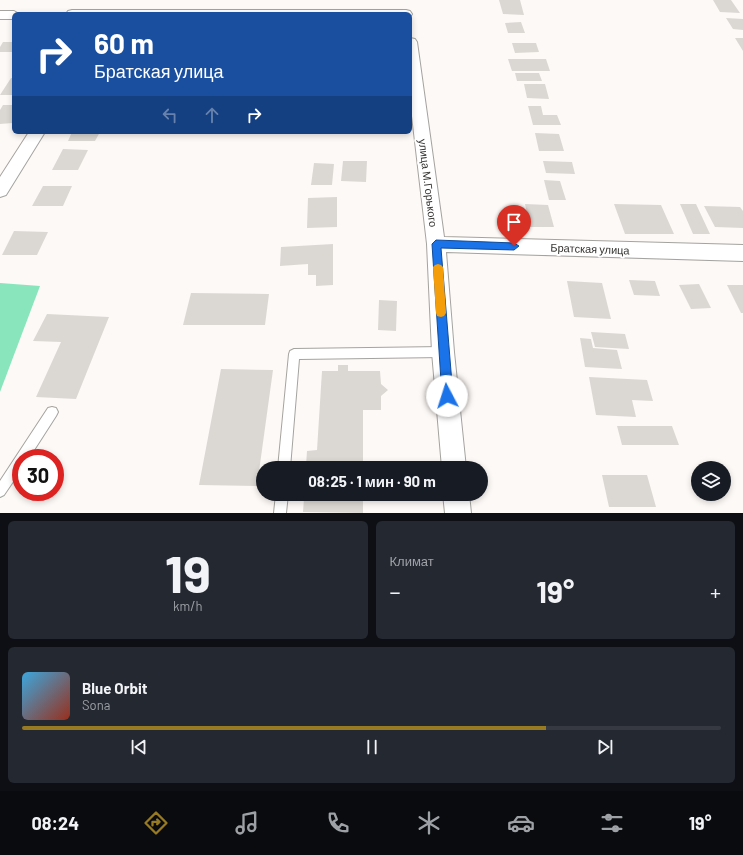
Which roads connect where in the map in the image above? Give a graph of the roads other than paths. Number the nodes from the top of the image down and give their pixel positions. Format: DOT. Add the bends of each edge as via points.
graph roads {
  1 [pos="119,0"];
  2 [pos="405,0"];
  3 [pos="113,12"];
  4 [pos="406,12"];
  5 [pos="12,15"];
  6 [pos="0,16"];
  7 [pos="412,58"];
  8 [pos="36,134"];
  9 [pos="0,191"];
  10 [pos="436,244"];
  11 [pos="743,253"];
  12 [pos="444,352"];
  13 [pos="52,412"];
  14 [pos="28,449"];
  15 [pos="285,461"];
  16 [pos="453,461"];
  17 [pos="12,474"];
  18 [pos="0,492"];
  19 [pos="281,501"];
  20 [pos="457,501"];
  21 [pos="280,513"];
  22 [pos="458,513"];
  1 -- 3 [label="street"];
  2 -- 4 [label="street"];
  5 -- 6 [label="street"];
  7 -- 10 [label="street, улица М.Горького"];
  8 -- 9 [label="street"];
  10 -- 11 [label="street, Братская улица"];
  10 -- 12 [label="street, улица М.Горького"];
  12 -- 15 [label="lane" via="294,354"];
  12 -- 16 [label="street, улица М.Горького"];
  13 -- 14 [label="lane"];
  17 -- 18 [label="lane"];
  19 -- 21 [label="lane"];
  20 -- 22 [label="street"];
}
